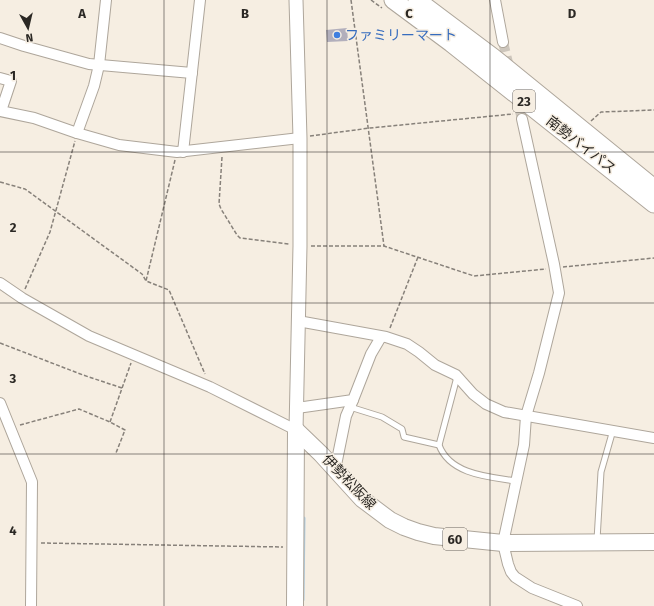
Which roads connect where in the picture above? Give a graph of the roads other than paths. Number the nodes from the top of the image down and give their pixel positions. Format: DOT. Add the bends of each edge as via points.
graph roads {
  1 [pos="106,0"];
  2 [pos="200,0"];
  3 [pos="296,0"];
  4 [pos="393,0"];
  5 [pos="417,0"];
  6 [pos="495,0"];
  7 [pos="0,38"];
  8 [pos="503,42"];
  9 [pos="99,65"];
  10 [pos="192,73"];
  11 [pos="0,78"];
  12 [pos="1,111"];
  13 [pos="519,116"];
  14 [pos="77,133"];
  15 [pos="300,138"];
  16 [pos="180,152"];
  17 [pos="654,188"];
  18 [pos="654,204"];
  19 [pos="0,283"];
  20 [pos="298,321"];
  21 [pos="384,337"];
  22 [pos="458,376"];
  23 [pos="0,403"];
  24 [pos="352,404"];
  25 [pos="297,408"];
  26 [pos="526,416"];
  27 [pos="296,430"];
  28 [pos="613,430"];
  29 [pos="654,438"];
  30 [pos="439,445"];
  31 [pos="335,470"];
  32 [pos="516,481"];
  33 [pos="654,542"];
  34 [pos="503,543"];
  35 [pos="597,543"];
  36 [pos="31,606"];
  37 [pos="295,606"];
  38 [pos="577,606"];
  1 -- 9 [label="street"];
  2 -- 10 [label="street"];
  3 -- 15 [label="street"];
  4 -- 18 [label="highway, 南勢バイパス / 23" via="482,67"];
  5 -- 17 [label="highway, 南勢バイパス / 23" via="493,57"];
  6 -- 8 [label="street"];
  7 -- 9 [label="street"];
  9 -- 10 [label="street"];
  9 -- 14 [label="street"];
  10 -- 16 [label="street"];
  11 -- 12 [label="street" via="11,81"];
  12 -- 14 [label="street" via="34,118"];
  13 -- 26 [label="street" via="559,293"];
  14 -- 16 [label="street" via="119,145"];
  15 -- 16 [label="street"];
  15 -- 20 [label="street"];
  19 -- 27 [label="street" via="89,336 210,387"];
  20 -- 21 [label="street"];
  20 -- 25 [label="street"];
  21 -- 22 [label="street" via="406,344 435,365"];
  21 -- 24 [label="street" via="371,354"];
  22 -- 26 [label="street" via="473,394 486,404 504,412"];
  22 -- 30 [label="lane"];
  23 -- 36 [label="street" via="32,482"];
  24 -- 25 [label="street"];
  24 -- 30 [label="lane" via="402,429 404,438"];
  24 -- 31 [label="street" via="346,416"];
  25 -- 27 [label="street"];
  26 -- 28 [label="street"];
  26 -- 32 [label="street" via="524,445"];
  27 -- 31 [label="main road, 伊勢松阪線 / 60"];
  27 -- 37 [label="main road"];
  28 -- 29 [label="street"];
  28 -- 35 [label="lane" via="601,472"];
  30 -- 32 [label="lane" via="447,460 460,468 481,475"];
  31 -- 34 [label="main road, 伊勢松阪線 / 60" via="362,499 404,528 434,536"];
  32 -- 34 [label="street"];
  33 -- 35 [label="main road, 伊勢松阪線 / 60"];
  34 -- 35 [label="main road, 伊勢松阪線 / 60"];
  34 -- 38 [label="street" via="508,564 515,577 532,588"];
}
